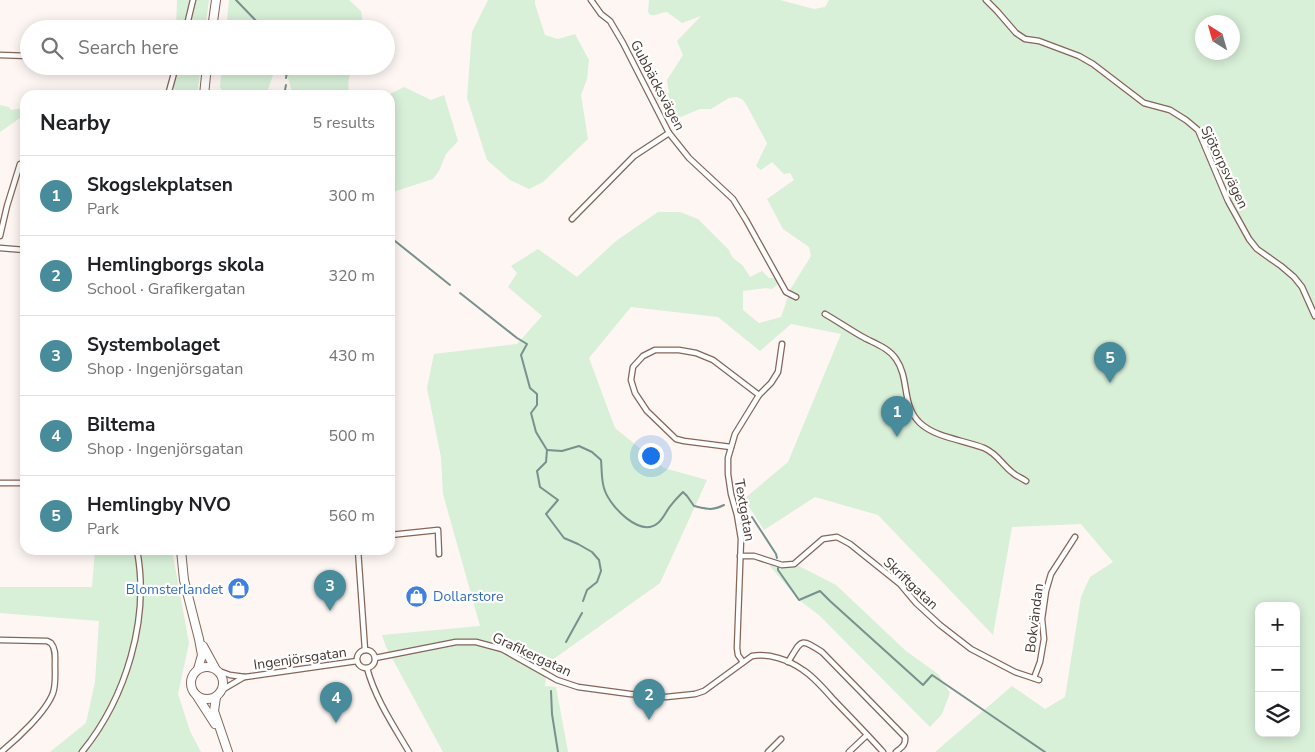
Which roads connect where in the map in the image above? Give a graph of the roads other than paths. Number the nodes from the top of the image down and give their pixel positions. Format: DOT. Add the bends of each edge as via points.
graph roads {
  1 [pos="192,0"];
  2 [pos="216,0"];
  3 [pos="591,0"];
  4 [pos="986,0"];
  5 [pos="188,20"];
  6 [pos="213,20"];
  7 [pos="0,55"];
  8 [pos="20,56"];
  9 [pos="174,75"];
  10 [pos="206,75"];
  11 [pos="169,90"];
  12 [pos="205,90"];
  13 [pos="669,133"];
  14 [pos="20,164"];
  15 [pos="572,219"];
  16 [pos="0,236"];
  17 [pos="0,248"];
  18 [pos="20,250"];
  19 [pos="796,297"];
  20 [pos="825,314"];
  21 [pos="1315,316"];
  22 [pos="782,344"];
  23 [pos="759,396"];
  24 [pos="731,447"];
  25 [pos="1026,481"];
  26 [pos="0,483"];
  27 [pos="20,483"];
  28 [pos="395,534"];
  29 [pos="1075,537"];
  30 [pos="439,554"];
  31 [pos="138,555"];
  32 [pos="182,555"];
  33 [pos="358,555"];
  34 [pos="740,556"];
  35 [pos="199,639"];
  36 [pos="0,640"];
  37 [pos="365,650"];
  38 [pos="375,658"];
  39 [pos="357,661"];
  40 [pos="742,662"];
  41 [pos="788,662"];
  42 [pos="367,668"];
  43 [pos="198,669"];
  44 [pos="217,670"];
  45 [pos="245,677"];
  46 [pos="1037,679"];
  47 [pos="222,690"];
  48 [pos="196,694"];
  49 [pos="216,697"];
  50 [pos="221,733"];
  51 [pos="867,734"];
  52 [pos="781,740"];
  53 [pos="1,752"];
  54 [pos="82,752"];
  55 [pos="228,752"];
  56 [pos="409,752"];
  57 [pos="768,752"];
  58 [pos="848,752"];
  59 [pos="883,752"];
  60 [pos="896,752"];
  1 -- 5 [label="street"];
  2 -- 6 [label="main road"];
  3 -- 13 [label="street, Gubbäcksvägen" via="610,21 623,43"];
  4 -- 21 [label="street, Sjötorpsvägen" via="1025,39 1079,56 1144,104 1170,110 1198,130 1249,240 1294,277"];
  7 -- 8 [label="street"];
  9 -- 11 [label="street"];
  10 -- 12 [label="main road"];
  13 -- 15 [label="street" via="634,156"];
  13 -- 19 [label="street, Gubbäcksvägen" via="689,158 732,199 786,292"];
  14 -- 16 [label="street"];
  17 -- 18 [label="street"];
  20 -- 25 [label="street" via="895,358 902,370 910,408 921,424 950,438 983,448"];
  22 -- 23 [label="street, Textgatan" via="778,372"];
  23 -- 24 [label="street, Textgatan" via="735,434"];
  23 -- 24 [label="street" via="713,360 696,353 655,350 643,356 633,367 631,380 635,393 648,411 676,438"];
  24 -- 34 [label="street, Textgatan" via="728,474 741,539"];
  26 -- 27 [label="street"];
  28 -- 30 [label="street" via="438,530"];
  29 -- 46 [label="street, Bokvändan" via="1051,574 1046,591 1042,619 1044,639"];
  31 -- 54 [label="street" via="140,600 130,659 110,711"];
  32 -- 35 [label="main road" via="184,580"];
  33 -- 37 [label="street, Ingenjörsgatan"];
  34 -- 40 [label="street, Textgatan" via="737,648"];
  34 -- 46 [label="street, Skriftgatan" via="754,556 782,565 794,564 823,539 837,537 900,584 940,625 971,648 1015,672"];
  35 -- 43 [label="main road" via="202,655"];
  35 -- 44 [label="main road"];
  36 -- 53 [label="street" via="47,641 55,650 55,682 50,700 26,730"];
  37 -- 38 [label="street" via="372,652"];
  37 -- 39 [label="street" via="360,652"];
  38 -- 40 [label="street, Grafikergatan" via="456,642 476,642 502,649 557,680 578,687 666,697 704,691"];
  38 -- 42 [label="street" via="374,664"];
  39 -- 42 [label="street"];
  39 -- 45 [label="street, Ingenjörsgatan"];
  40 -- 41 [label="street, Grafikergatan" via="760,655"];
  41 -- 51 [label="street, Grafikergatan" via="804,670"];
  41 -- 60 [label="street" via="804,642 822,652 904,737 903,746"];
  42 -- 56 [label="street" via="380,701"];
  43 -- 44 [label="main road" via="207,666"];
  43 -- 48 [label="main road" via="191,681"];
  44 -- 45 [label="street, Ingenjörsgatan"];
  44 -- 47 [label="main road" via="224,680"];
  45 -- 47 [label="street, Ingenjörsgatan"];
  47 -- 49 [label="main road"];
  48 -- 49 [label="main road" via="205,699"];
  48 -- 50 [label="main road"];
  49 -- 50 [label="main road" via="214,711"];
  50 -- 55 [label="main road"];
  51 -- 58 [label="street"];
  51 -- 59 [label="street, Grafikergatan"];
  52 -- 57 [label="street"];
}
